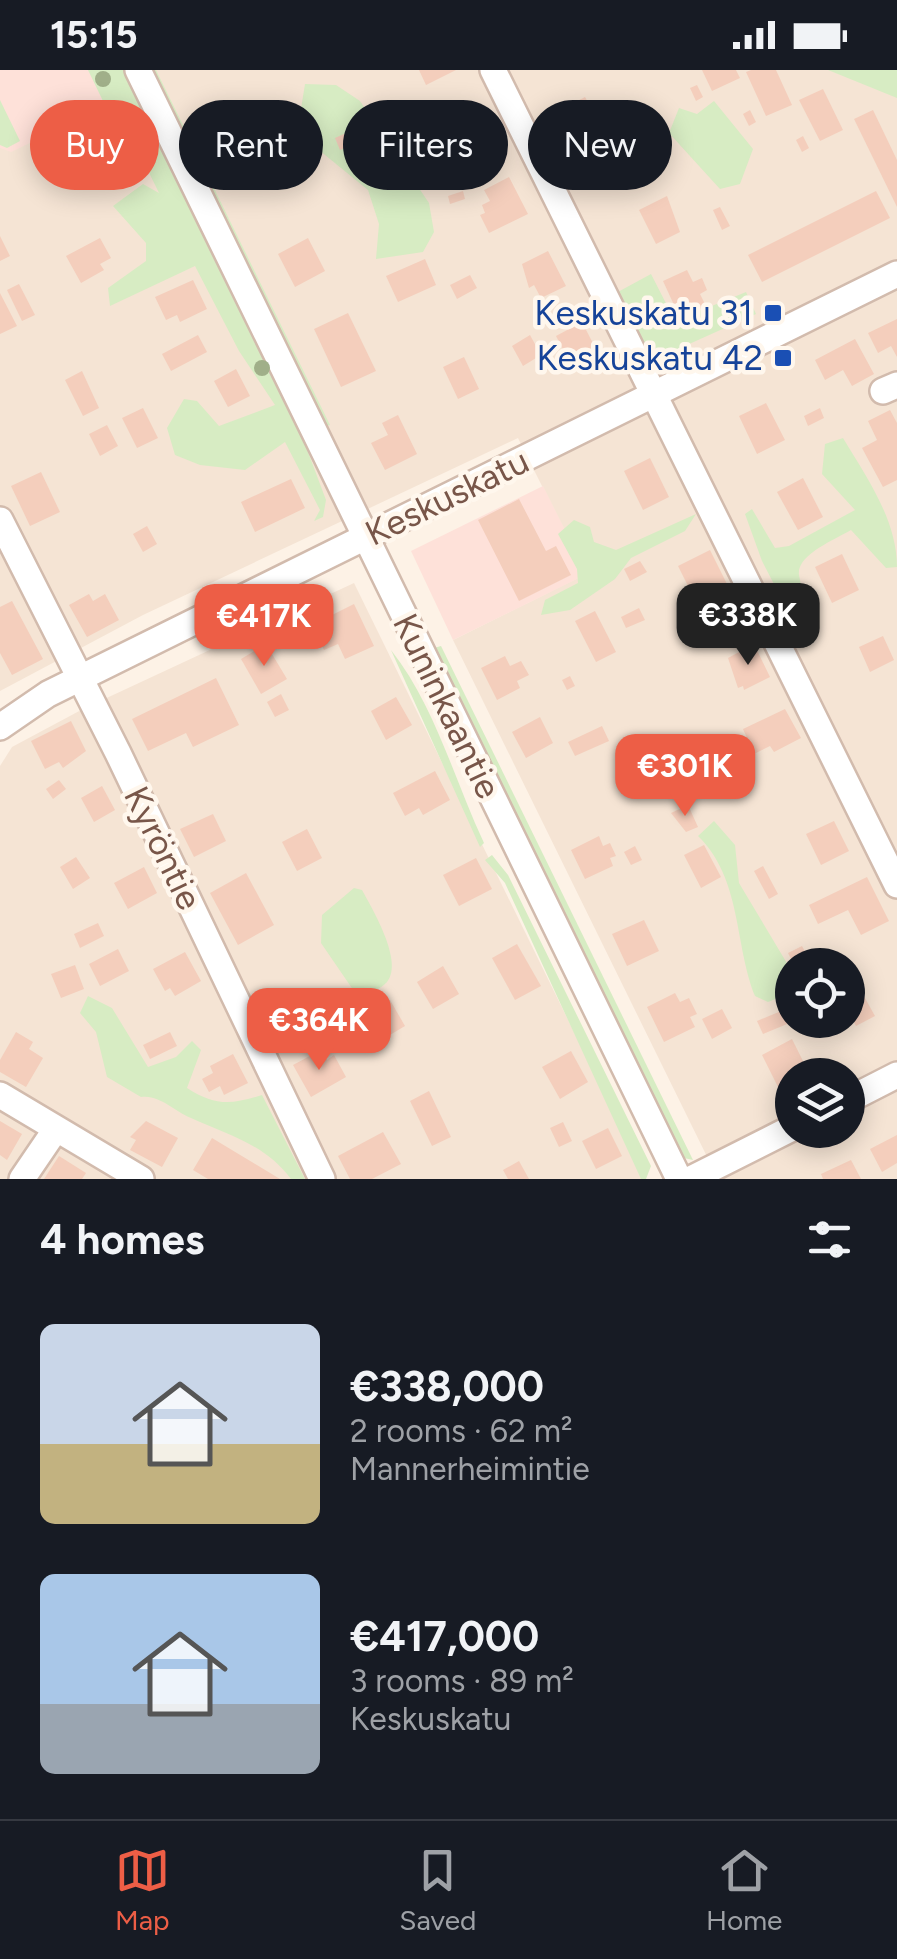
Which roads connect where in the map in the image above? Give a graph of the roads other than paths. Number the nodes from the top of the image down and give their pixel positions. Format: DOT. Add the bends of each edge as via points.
graph roads {
  1 [pos="138,70"];
  2 [pos="493,70"];
  3 [pos="897,274"];
  4 [pos="652,396"];
  5 [pos="0,520"];
  6 [pos="364,537"];
  7 [pos="80,678"];
  8 [pos="0,727"];
  9 [pos="897,885"];
  10 [pos="897,1075"];
  11 [pos="865,1091"];
  12 [pos="0,1095"];
  13 [pos="56,1129"];
  14 [pos="775,1137"];
  15 [pos="22,1179"];
  16 [pos="141,1179"];
  17 [pos="322,1179"];
  18 [pos="679,1179"];
  19 [pos="691,1179"];
  1 -- 6 [label="street, Kuninkaantie"];
  2 -- 4 [label="street"];
  3 -- 4 [label="street, Keskuskatu"];
  4 -- 6 [label="street, Keskuskatu"];
  4 -- 9 [label="street"];
  5 -- 7 [label="street, Kyröntie"];
  6 -- 7 [label="street, Keskuskatu"];
  6 -- 18 [label="street, Kuninkaantie"];
  7 -- 8 [label="street, Keskuskatu"];
  7 -- 17 [label="street, Kyröntie"];
  10 -- 11 [label="street"];
  12 -- 13 [label="street"];
  13 -- 15 [label="street"];
  13 -- 16 [label="street"];
  14 -- 19 [label="street"];
}
